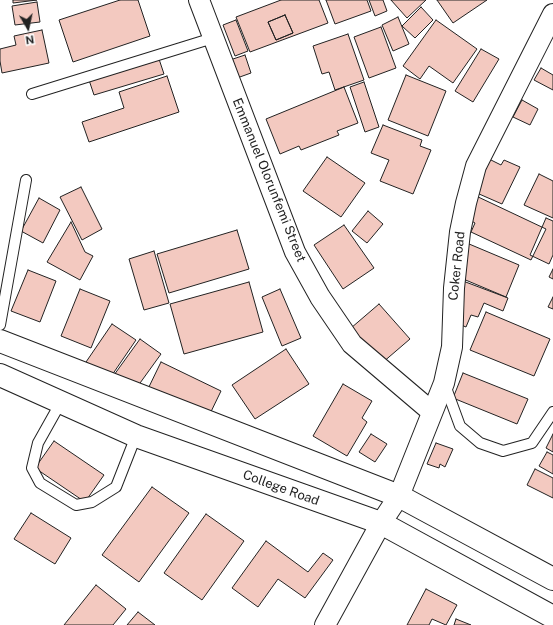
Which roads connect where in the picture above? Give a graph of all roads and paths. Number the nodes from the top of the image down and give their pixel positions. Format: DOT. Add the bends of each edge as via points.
graph roads {
  1 [pos="199,0"];
  2 [pos="553,14"];
  3 [pos="214,38"];
  4 [pos="32,94"];
  5 [pos="26,180"];
  6 [pos="0,325"];
  7 [pos="0,341"];
  8 [pos="0,375"];
  9 [pos="444,383"];
  10 [pos="61,402"];
  11 [pos="432,412"];
  12 [pos="553,412"];
  13 [pos="136,436"];
  14 [pos="399,496"];
  15 [pos="381,523"];
  16 [pos="553,579"];
  17 [pos="553,617"];
  18 [pos="325,625"];
  1 -- 3 [label="street, Emmanuel Olorunfemi Street"];
  2 -- 9 [label="street, Coker Road" via="476,166 460,232 454,288 452,347"];
  3 -- 4 [label="lane"];
  3 -- 11 [label="street, Emmanuel Olorunfemi Street" via="295,252 320,296 352,344"];
  5 -- 6 [label="lane"];
  7 -- 14 [label="main road"];
  8 -- 10 [label="main road, College Road"];
  9 -- 11 [label="street, Coker Road"];
  9 -- 12 [label="lane" via="460,426 480,443 503,451 532,443"];
  10 -- 13 [label="main road, College Road"];
  10 -- 13 [label="lane" via="38,443 32,468 40,483 76,505 92,502 116,487"];
  11 -- 14 [label="street, Coker Road"];
  13 -- 15 [label="main road, College Road"];
  14 -- 15 [label="street, Coker Road"];
  14 -- 16 [label="main road"];
  15 -- 17 [label="main road, College Road"];
  15 -- 18 [label="street, Coker Road"];
}
